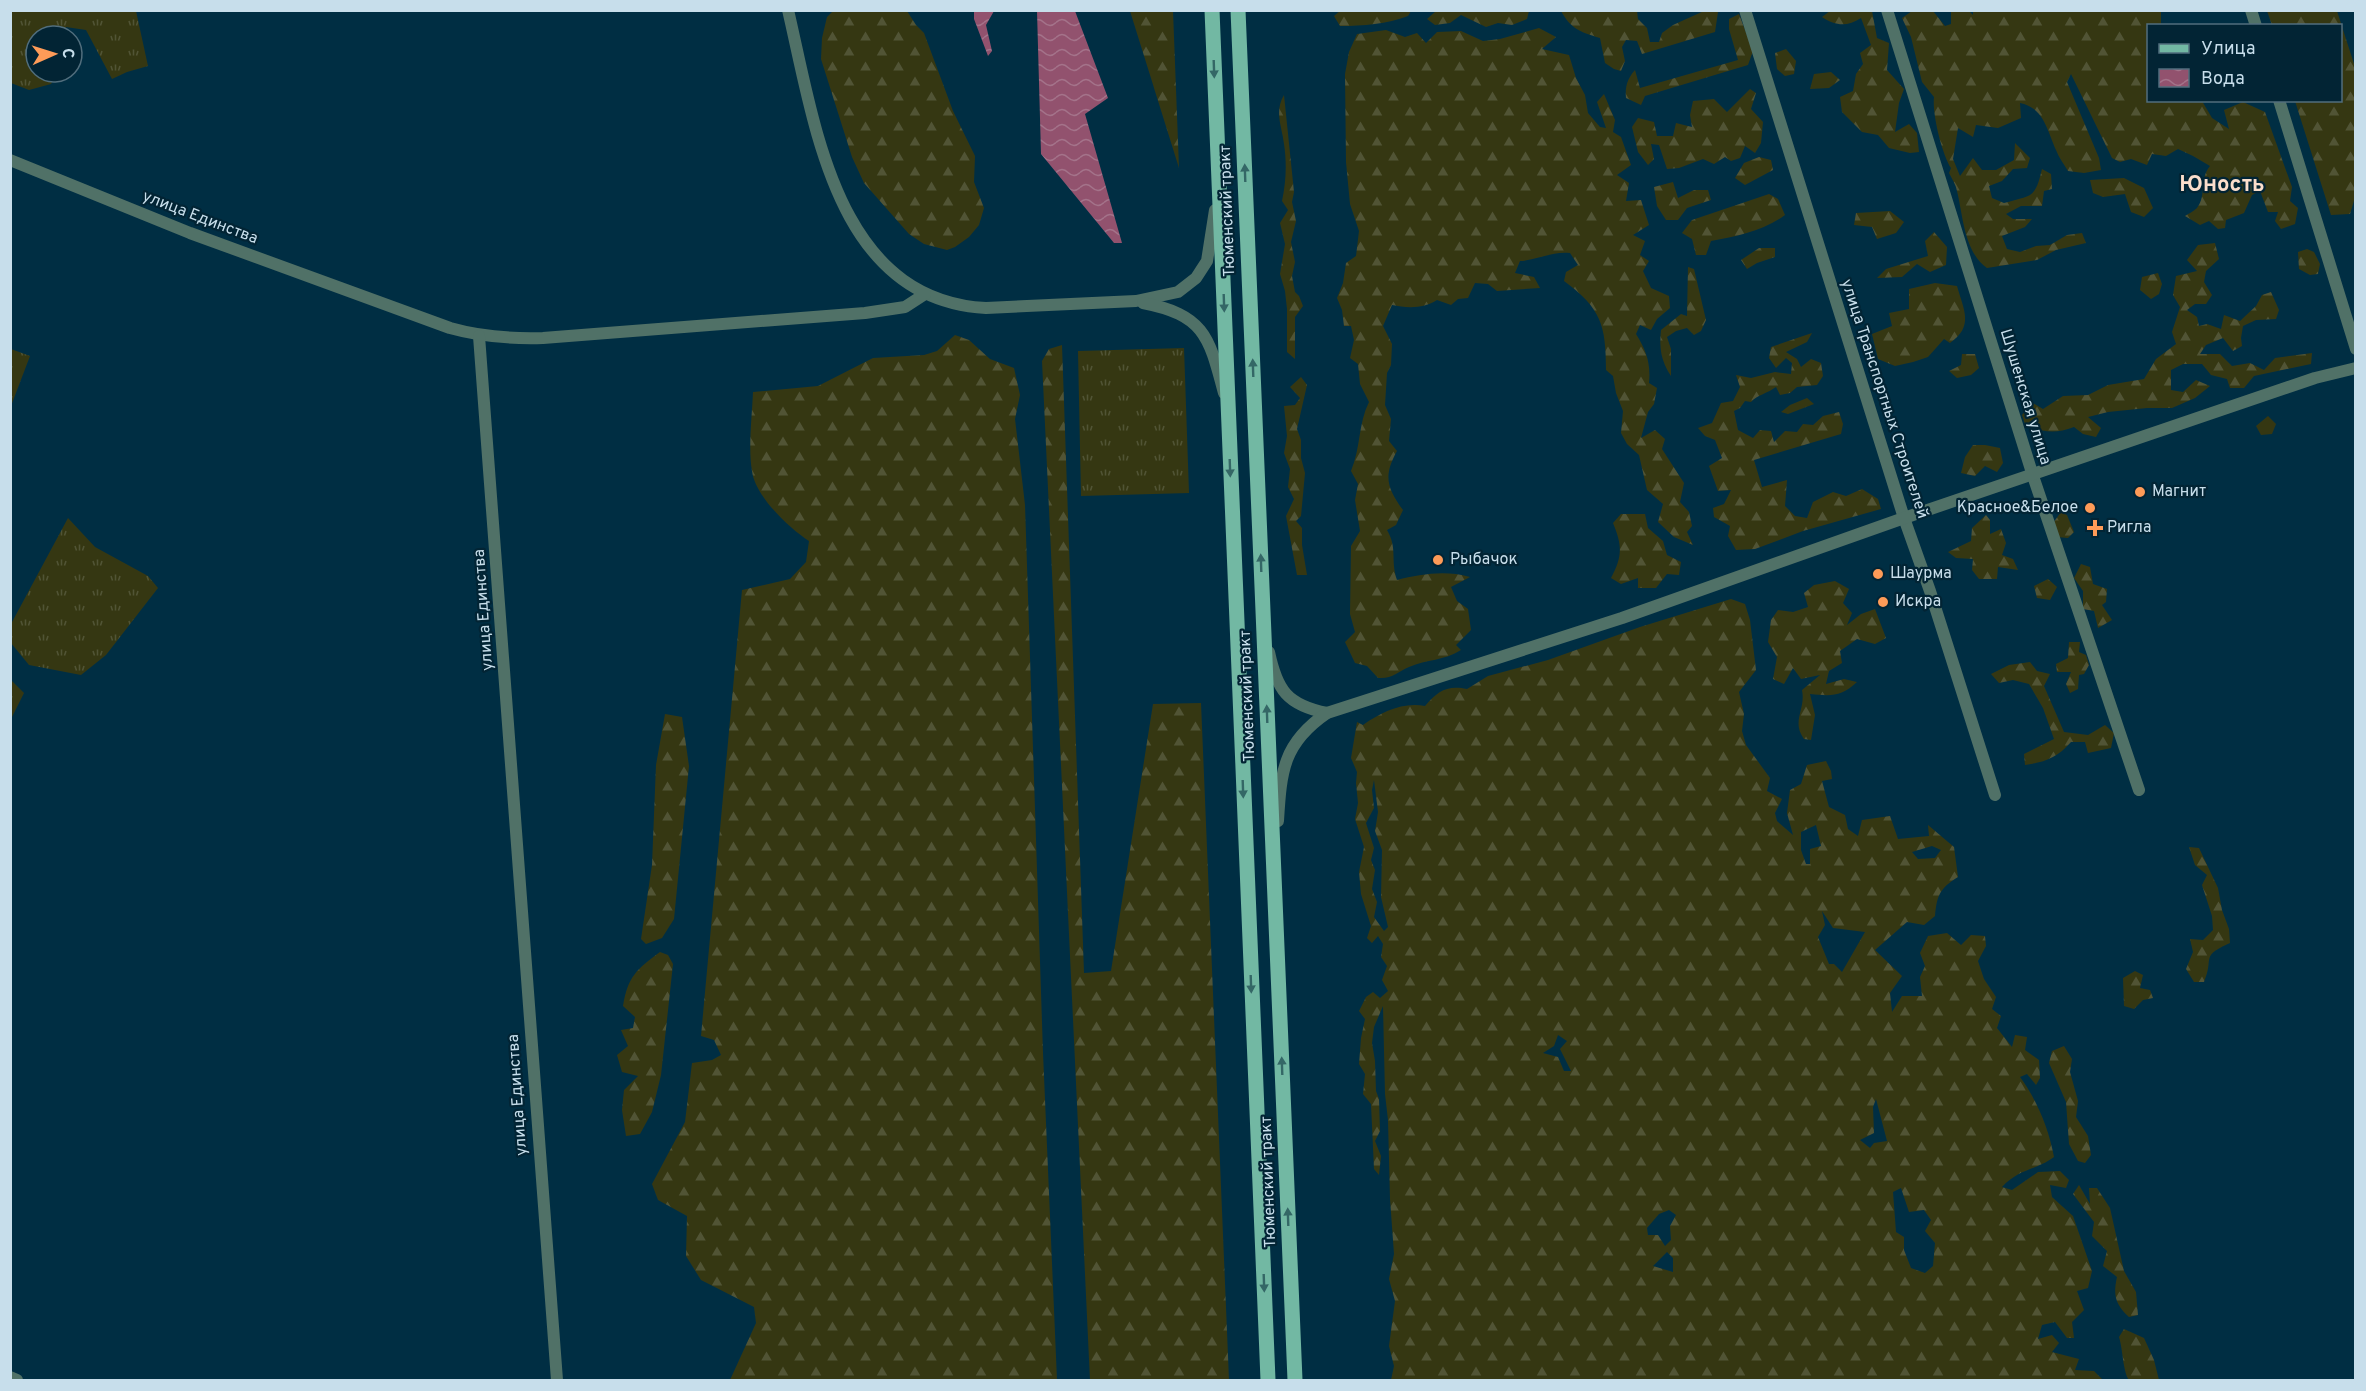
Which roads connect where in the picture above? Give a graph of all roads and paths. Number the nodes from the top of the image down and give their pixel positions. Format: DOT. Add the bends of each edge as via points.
graph roads {
  1 [pos="788,10"];
  2 [pos="1212,10"];
  3 [pos="1238,10"];
  4 [pos="1745,10"];
  5 [pos="1887,10"];
  6 [pos="2280,102"];
  7 [pos="10,160"];
  8 [pos="1219,182"];
  9 [pos="925,294"];
  10 [pos="1136,301"];
  11 [pos="479,336"];
  12 [pos="2355,349"];
  13 [pos="2355,368"];
  14 [pos="1228,410"];
  15 [pos="2033,476"];
  16 [pos="1904,518"];
  17 [pos="1263,622"];
  18 [pos="1327,713"];
  19 [pos="2139,790"];
  20 [pos="1995,795"];
  21 [pos="1274,878"];
  22 [pos="10,1377"];
  23 [pos="17,1380"];
  24 [pos="557,1380"];
  25 [pos="1268,1380"];
  26 [pos="1295,1380"];
  1 -- 9 [label="street" via="835,191 853,225 879,259"];
  2 -- 8 [label="main road, Тюменский тракт, one-way"];
  17 -- 3 [label="main road, Тюменский тракт, one-way"];
  4 -- 16 [label="street, улица Транспортных Строителей"];
  5 -- 15 [label="street, Шушенская улица"];
  6 -- 12 [label="street"];
  7 -- 11 [label="street, улица Единства" via="190,233"];
  8 -- 10 [label="street" via="1210,251 1203,270 1178,292"];
  8 -- 14 [label="main road, Тюменский тракт, one-way"];
  9 -- 10 [label="street" via="964,307 986,308"];
  9 -- 11 [label="street" via="905,307 865,313 543,338"];
  10 -- 14 [label="street" via="1179,312 1198,328 1214,358"];
  11 -- 24 [label="street, улица Единства"];
  13 -- 15 [label="street" via="2315,378"];
  14 -- 25 [label="main road, Тюменский тракт, one-way"];
  15 -- 16 [label="street"];
  15 -- 19 [label="street, Шушенская улица"];
  16 -- 18 [label="street" via="1622,618"];
  16 -- 20 [label="street, улица Транспортных Строителей"];
  17 -- 18 [label="street" via="1272,667 1281,688 1298,705"];
  21 -- 17 [label="main road, Тюменский тракт, one-way"];
  18 -- 21 [label="street" via="1304,730 1283,767"];
  26 -- 21 [label="main road, Тюменский тракт, one-way"];
  22 -- 23 [label="street"];
}
